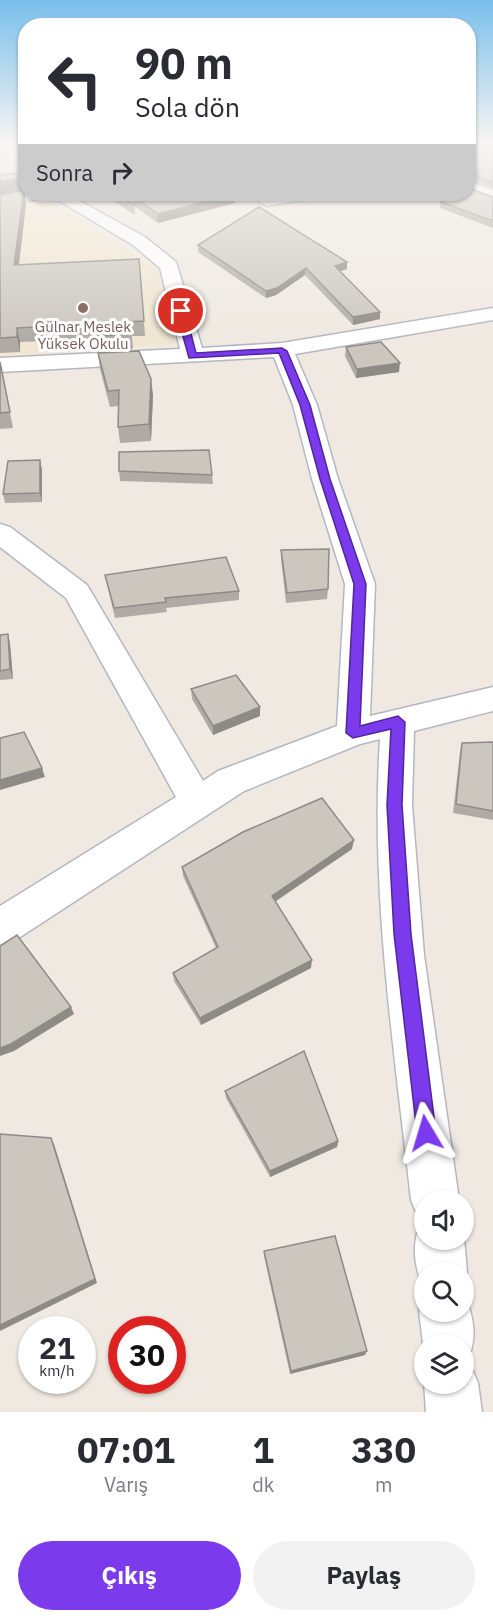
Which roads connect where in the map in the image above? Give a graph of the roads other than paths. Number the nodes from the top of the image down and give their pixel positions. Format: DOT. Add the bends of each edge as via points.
graph roads {
  1 [pos="84,210"];
  2 [pos="493,314"];
  3 [pos="282,351"];
  4 [pos="193,356"];
  5 [pos="0,365"];
  6 [pos="0,533"];
  7 [pos="493,699"];
  8 [pos="398,722"];
  9 [pos="353,733"];
  10 [pos="197,802"];
  11 [pos="0,928"];
  12 [pos="434,1190"];
  13 [pos="452,1394"];
  14 [pos="454,1412"];
  1 -- 4 [label="street" via="139,241 169,266"];
  2 -- 3 [label="street"];
  3 -- 4 [label="street"];
  3 -- 9 [label="street" via="305,405 360,584"];
  4 -- 5 [label="street"];
  6 -- 10 [label="street" via="77,592"];
  7 -- 8 [label="street"];
  8 -- 9 [label="street"];
  8 -- 12 [label="street" via="394,805 404,956"];
  9 -- 10 [label="street" via="231,781"];
  10 -- 11 [label="street"];
  13 -- 14 [label="street"];
}
